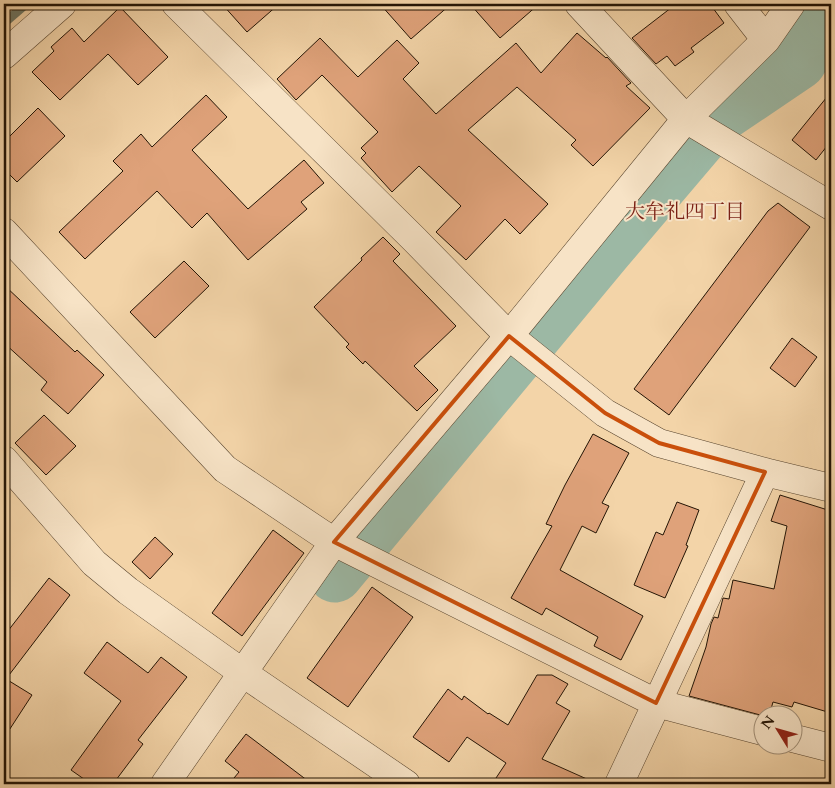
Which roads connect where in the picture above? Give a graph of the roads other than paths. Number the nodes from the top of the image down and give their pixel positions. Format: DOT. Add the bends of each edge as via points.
graph roads {
  1 [pos="62,4"];
  2 [pos="176,4"];
  3 [pos="579,4"];
  4 [pos="738,4"];
  5 [pos="791,4"];
  6 [pos="766,40"];
  7 [pos="4,55"];
  8 [pos="700,127"];
  9 [pos="831,206"];
  10 [pos="4,232"];
  11 [pos="519,344"];
  12 [pos="4,461"];
  13 [pos="765,472"];
  14 [pos="831,488"];
  15 [pos="347,548"];
  16 [pos="243,673"];
  17 [pos="656,704"];
  18 [pos="752,728"];
  19 [pos="802,741"];
  20 [pos="831,748"];
  21 [pos="164,784"];
  22 [pos="406,784"];
  23 [pos="619,784"];
  1 -- 7 [label="street"];
  2 -- 11 [label="street"];
  3 -- 8 [label="street"];
  4 -- 6 [label="street"];
  5 -- 6 [label="street"];
  6 -- 8 [label="street"];
  8 -- 9 [label="street"];
  8 -- 11 [label="street"];
  10 -- 15 [label="street" via="225,469"];
  11 -- 13 [label="street" via="605,413 659,443"];
  11 -- 15 [label="street"];
  12 -- 16 [label="street" via="94,563"];
  13 -- 14 [label="street"];
  13 -- 17 [label="street"];
  15 -- 16 [label="street"];
  15 -- 17 [label="street"];
  16 -- 21 [label="street"];
  16 -- 22 [label="street"];
  17 -- 18 [label="street"];
  17 -- 23 [label="street"];
  19 -- 20 [label="street"];
}
